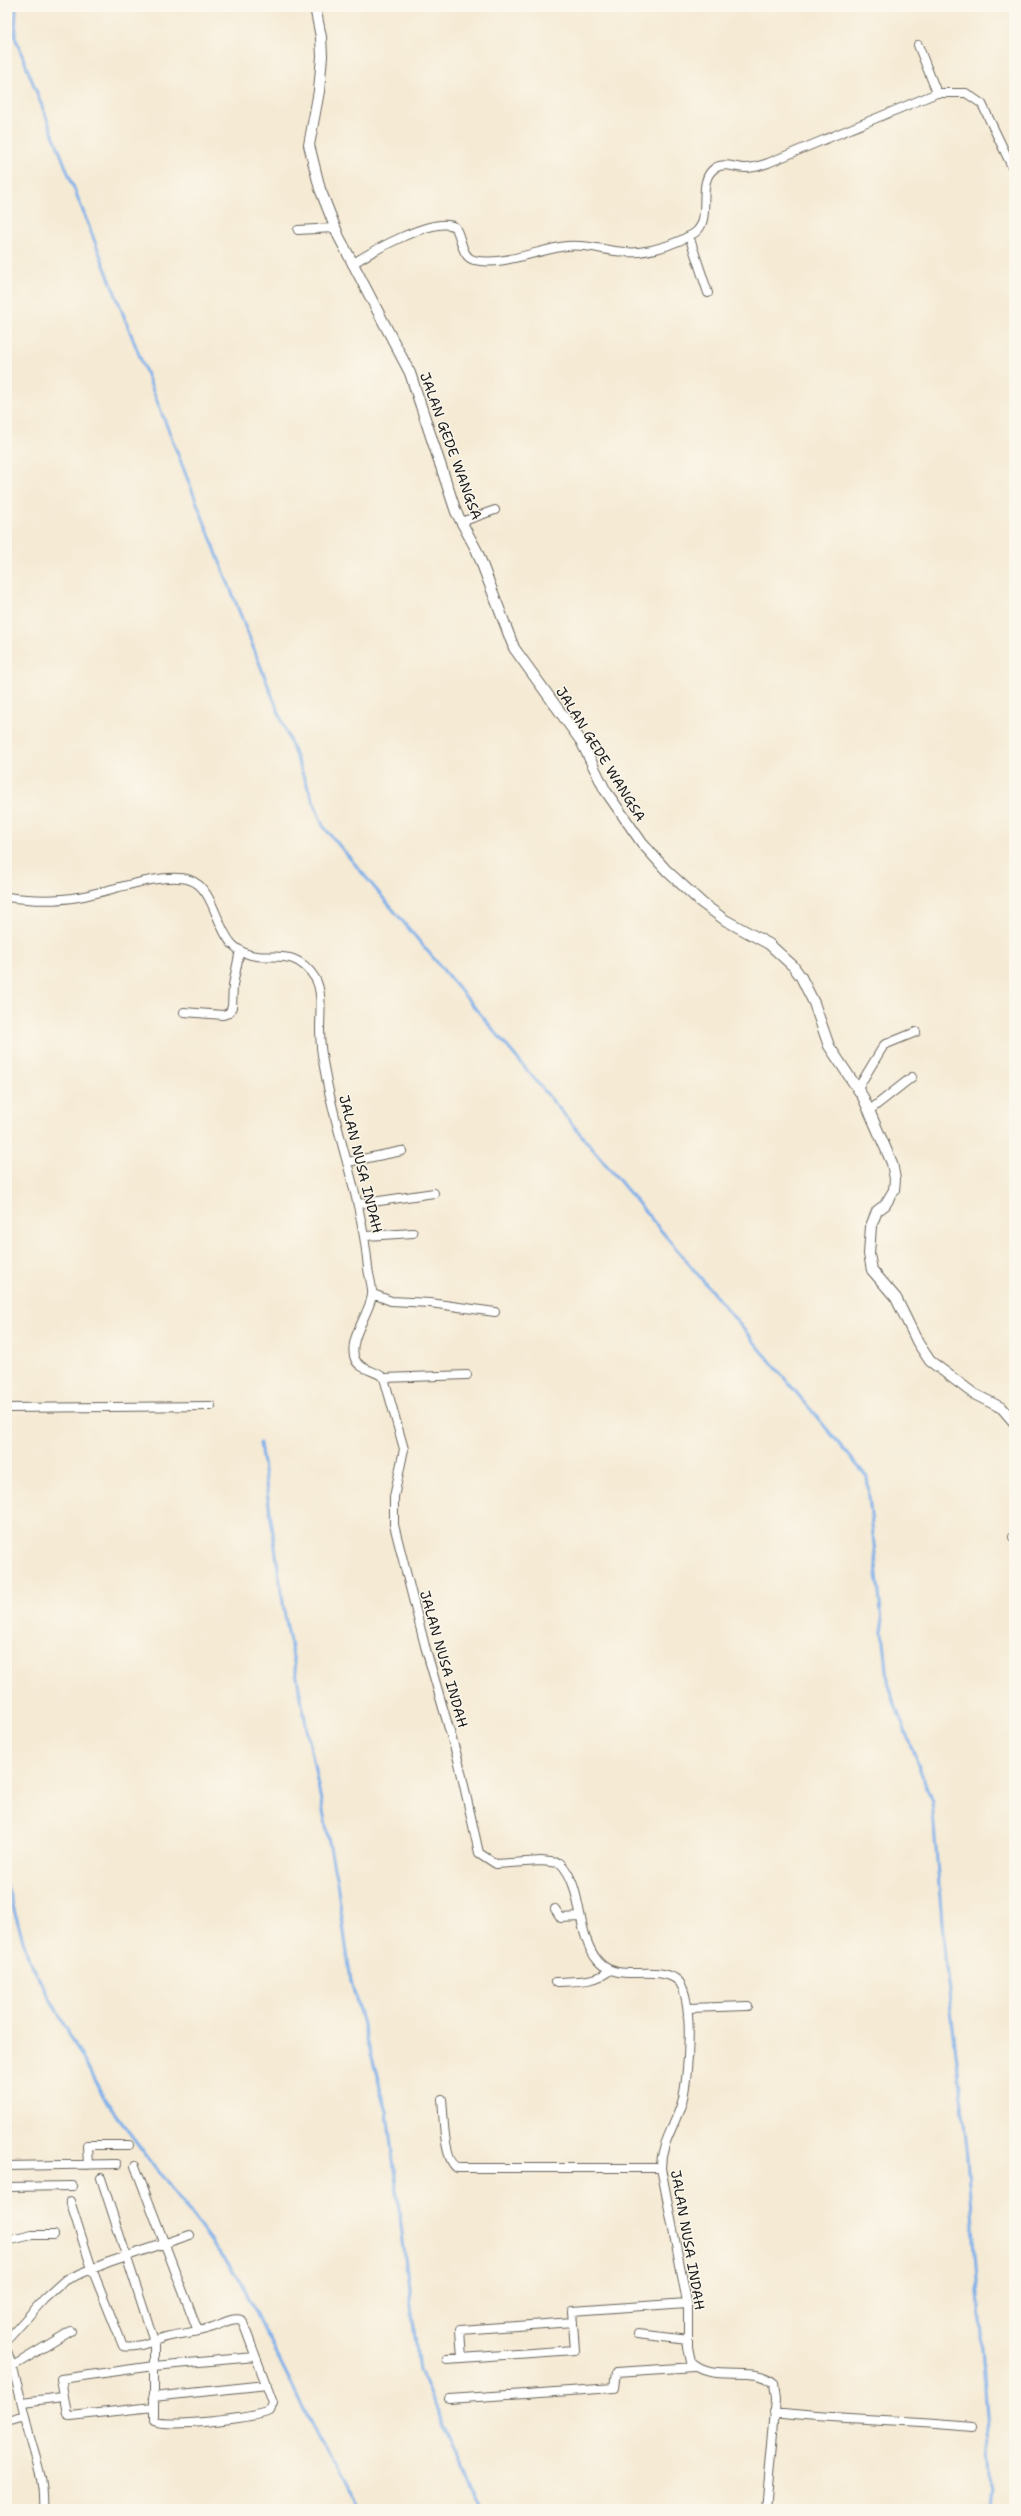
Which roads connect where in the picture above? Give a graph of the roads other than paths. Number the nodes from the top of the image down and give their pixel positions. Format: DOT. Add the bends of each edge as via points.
graph roads {
  1 [pos="315,7"];
  2 [pos="918,45"];
  3 [pos="937,93"];
  4 [pos="1014,171"];
  5 [pos="334,228"];
  6 [pos="298,230"];
  7 [pos="689,236"];
  8 [pos="352,264"];
  9 [pos="708,293"];
  10 [pos="495,510"];
  11 [pos="461,522"];
  12 [pos="7,897"];
  13 [pos="240,950"];
  14 [pos="184,1012"];
  15 [pos="916,1032"];
  16 [pos="912,1077"];
  17 [pos="858,1088"];
  18 [pos="870,1110"];
  19 [pos="402,1151"];
  20 [pos="348,1162"];
  21 [pos="434,1194"];
  22 [pos="360,1204"];
  23 [pos="413,1233"];
  24 [pos="366,1236"];
  25 [pos="373,1294"];
  26 [pos="495,1312"];
  27 [pos="467,1375"];
  28 [pos="384,1378"];
  29 [pos="211,1406"];
  30 [pos="7,1408"];
  31 [pos="1014,1422"];
  32 [pos="555,1909"];
  33 [pos="579,1917"];
  34 [pos="610,1970"];
  35 [pos="555,1982"];
  36 [pos="748,2006"];
  37 [pos="689,2008"];
  38 [pos="442,2099"];
  39 [pos="129,2145"];
  40 [pos="88,2164"];
  41 [pos="118,2164"];
  42 [pos="7,2166"];
  43 [pos="135,2166"];
  44 [pos="661,2168"];
  45 [pos="101,2178"];
  46 [pos="73,2186"];
  47 [pos="7,2188"];
  48 [pos="70,2201"];
  49 [pos="54,2235"];
  50 [pos="190,2235"];
  51 [pos="7,2241"];
  52 [pos="165,2243"];
  53 [pos="128,2257"];
  54 [pos="92,2269"];
  55 [pos="687,2303"];
  56 [pos="573,2322"];
  57 [pos="71,2331"];
  58 [pos="198,2331"];
  59 [pos="637,2334"];
  60 [pos="7,2340"];
  61 [pos="688,2340"];
  62 [pos="154,2341"];
  63 [pos="7,2351"];
  64 [pos="255,2358"];
  65 [pos="462,2358"];
  66 [pos="447,2359"];
  67 [pos="13,2366"];
  68 [pos="154,2366"];
  69 [pos="695,2367"];
  70 [pos="267,2385"];
  71 [pos="62,2397"];
  72 [pos="153,2397"];
  73 [pos="449,2399"];
  74 [pos="23,2402"];
  75 [pos="153,2407"];
  76 [pos="774,2413"];
  77 [pos="25,2416"];
  78 [pos="7,2421"];
  79 [pos="973,2427"];
  80 [pos="43,2509"];
  81 [pos="766,2509"];
  1 -- 5 [label="street, JALAN GEDE WANGSA" via="322,56 310,152"];
  2 -- 3 [label="street"];
  3 -- 4 [label="street" via="966,93 982,104"];
  3 -- 7 [label="street" via="762,165 743,168 721,165 714,168 706,183 703,221 699,229"];
  5 -- 6 [label="street"];
  5 -- 8 [label="street, JALAN GEDE WANGSA"];
  7 -- 8 [label="street" via="639,252 580,245 482,261 470,258 455,228 444,225 402,237"];
  7 -- 9 [label="street"];
  8 -- 11 [label="street, JALAN GEDE WANGSA" via="410,373 426,426"];
  10 -- 11 [label="street"];
  11 -- 17 [label="street, JALAN GEDE WANGSA" via="494,591 506,632 514,648 581,741 605,790 629,828 667,872 702,903 725,920 769,944 793,966 814,1003 829,1046"];
  12 -- 13 [label="street, JALAN NUSA INDAH" via="76,897 158,879 189,879 205,890 224,934"];
  13 -- 14 [label="street" via="229,1014"];
  13 -- 20 [label="street, JALAN NUSA INDAH" via="258,957 288,956 296,959 309,970 317,983 325,1071"];
  15 -- 17 [label="street" via="884,1045"];
  16 -- 18 [label="street"];
  17 -- 18 [label="street, JALAN GEDE WANGSA"];
  18 -- 31 [label="street, JALAN GEDE WANGSA" via="892,1163 895,1179 890,1197 872,1220 869,1254 872,1270 896,1298 918,1343 930,1361 974,1394 1002,1408"];
  19 -- 20 [label="street"];
  20 -- 22 [label="street, JALAN NUSA INDAH"];
  21 -- 22 [label="street"];
  22 -- 24 [label="street, JALAN NUSA INDAH"];
  23 -- 24 [label="street"];
  24 -- 25 [label="street, JALAN NUSA INDAH"];
  25 -- 26 [label="street" via="391,1301 430,1303"];
  25 -- 28 [label="street, JALAN NUSA INDAH" via="357,1336 354,1358 361,1366"];
  27 -- 28 [label="street"];
  28 -- 33 [label="street, JALAN NUSA INDAH" via="404,1449 394,1497 394,1525 425,1646 459,1762 477,1848 482,1857 496,1864 541,1861 560,1863 571,1878"];
  29 -- 30 [label="street"];
  32 -- 33 [label="street" via="562,1918"];
  33 -- 34 [label="street, JALAN NUSA INDAH" via="592,1953 598,1962"];
  34 -- 35 [label="street" via="592,1979"];
  34 -- 37 [label="street, JALAN NUSA INDAH" via="675,1978 685,1990"];
  36 -- 37 [label="street"];
  37 -- 44 [label="street, JALAN NUSA INDAH" via="682,2101 663,2148"];
  38 -- 44 [label="street" via="448,2149 451,2162 457,2168"];
  39 -- 40 [label="street" via="87,2145"];
  40 -- 41 [label="street"];
  40 -- 42 [label="street"];
  43 -- 52 [label="street"];
  44 -- 55 [label="street, JALAN NUSA INDAH"];
  45 -- 53 [label="street"];
  46 -- 47 [label="street"];
  48 -- 54 [label="street"];
  49 -- 51 [label="street" via="32,2235"];
  50 -- 52 [label="street"];
  52 -- 53 [label="street"];
  52 -- 58 [label="street"];
  53 -- 54 [label="street"];
  53 -- 62 [label="street"];
  54 -- 60 [label="street" via="65,2280 56,2287"];
  54 -- 62 [label="street" via="123,2346 132,2347"];
  55 -- 56 [label="street" via="572,2311"];
  55 -- 61 [label="street, JALAN NUSA INDAH"];
  56 -- 65 [label="street" via="575,2350"];
  56 -- 65 [label="street" via="460,2330"];
  57 -- 67 [label="street"];
  58 -- 62 [label="street"];
  58 -- 64 [label="street" via="232,2320 242,2320"];
  59 -- 61 [label="street"];
  61 -- 69 [label="street, JALAN NUSA INDAH" via="691,2362"];
  62 -- 68 [label="street"];
  63 -- 67 [label="street"];
  64 -- 68 [label="street"];
  64 -- 70 [label="street"];
  65 -- 66 [label="street"];
  67 -- 74 [label="street"];
  68 -- 71 [label="street" via="61,2379"];
  68 -- 72 [label="street"];
  69 -- 73 [label="street" via="616,2372 614,2388"];
  69 -- 76 [label="street" via="769,2379 774,2383 776,2390"];
  70 -- 72 [label="street"];
  70 -- 75 [label="street" via="273,2407 265,2413 166,2425 154,2422"];
  71 -- 74 [label="street"];
  71 -- 75 [label="street" via="64,2409 71,2416"];
  72 -- 75 [label="street"];
  74 -- 77 [label="street"];
  76 -- 79 [label="street"];
  76 -- 81 [label="street"];
  77 -- 78 [label="street"];
  77 -- 80 [label="street" via="41,2472"];
}
